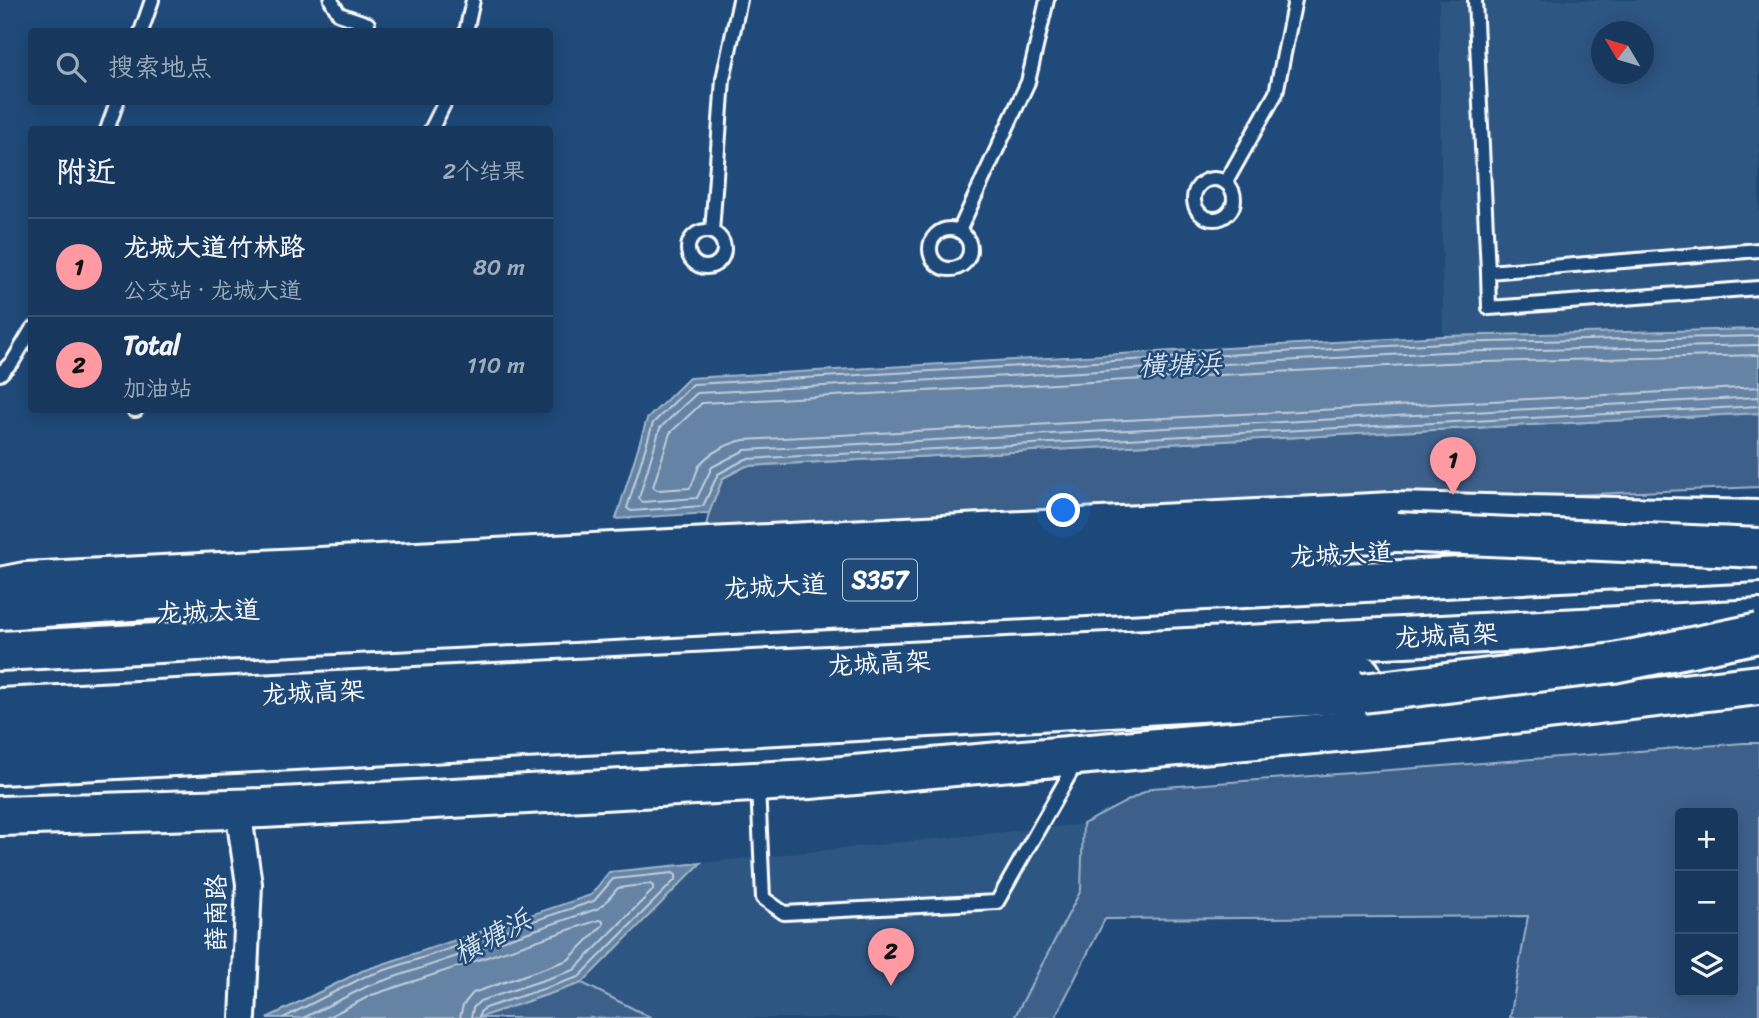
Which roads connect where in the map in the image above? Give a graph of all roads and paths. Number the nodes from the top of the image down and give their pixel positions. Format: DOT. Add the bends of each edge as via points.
graph roads {
  1 [pos="152,0"];
  2 [pos="331,0"];
  3 [pos="473,0"];
  4 [pos="740,0"];
  5 [pos="1047,0"];
  6 [pos="1295,0"];
  7 [pos="1475,0"];
  8 [pos="368,24"];
  9 [pos="142,28"];
  10 [pos="467,28"];
  11 [pos="116,105"];
  12 [pos="444,105"];
  13 [pos="108,126"];
  14 [pos="433,126"];
  15 [pos="1226,182"];
  16 [pos="959,231"];
  17 [pos="712,232"];
  18 [pos="1759,250"];
  19 [pos="1488,272"];
  20 [pos="1759,288"];
  21 [pos="28,344"];
  22 [pos="0,374"];
  23 [pos="1759,520"];
  24 [pos="1759,535"];
  25 [pos="1759,548"];
  26 [pos="1759,562"];
  27 [pos="0,587"];
  28 [pos="0,610"];
  29 [pos="0,617"];
  30 [pos="1759,619"];
  31 [pos="1759,633"];
  32 [pos="0,651"];
  33 [pos="1759,666"];
  34 [pos="1759,685"];
  35 [pos="0,708"];
  36 [pos="1080,755"];
  37 [pos="8,757"];
  38 [pos="758,782"];
  39 [pos="238,809"];
  40 [pos="0,816"];
  41 [pos="243,1018"];
  1 -- 9 [label="lane"];
  2 -- 8 [label="lane" via="339,14"];
  3 -- 10 [label="lane"];
  4 -- 17 [label="lane" via="723,79"];
  5 -- 16 [label="lane" via="1028,82"];
  6 -- 15 [label="lane" via="1276,93"];
  7 -- 19 [label="lane"];
  11 -- 13 [label="lane"];
  12 -- 14 [label="lane"];
  18 -- 19 [label="lane"];
  19 -- 20 [label="lane" via="1489,309"];
  21 -- 22 [label="lane"];
  23 -- 27 [label="main road" via="1392,512 80,579"];
  24 -- 29 [label="main road, 龙城大道 / S357" via="1391,551 450,605"];
  25 -- 28 [label="main road, bridge" via="1396,532 451,579"];
  26 -- 32 [label="main road"];
  30 -- 35 [label="main road, 龙城高架"];
  31 -- 37 [label="main road, bridge" via="1614,663 1363,692 852,722"];
  33 -- 37 [label="main road" via="994,684"];
  34 -- 36 [label="main road" via="1436,723"];
  36 -- 38 [label="main road"];
  36 -- 38 [label="lane" via="997,902 784,913 763,898"];
  38 -- 39 [label="main road"];
  39 -- 40 [label="main road"];
  39 -- 41 [label="street, 薛南路" via="249,884"];
}
